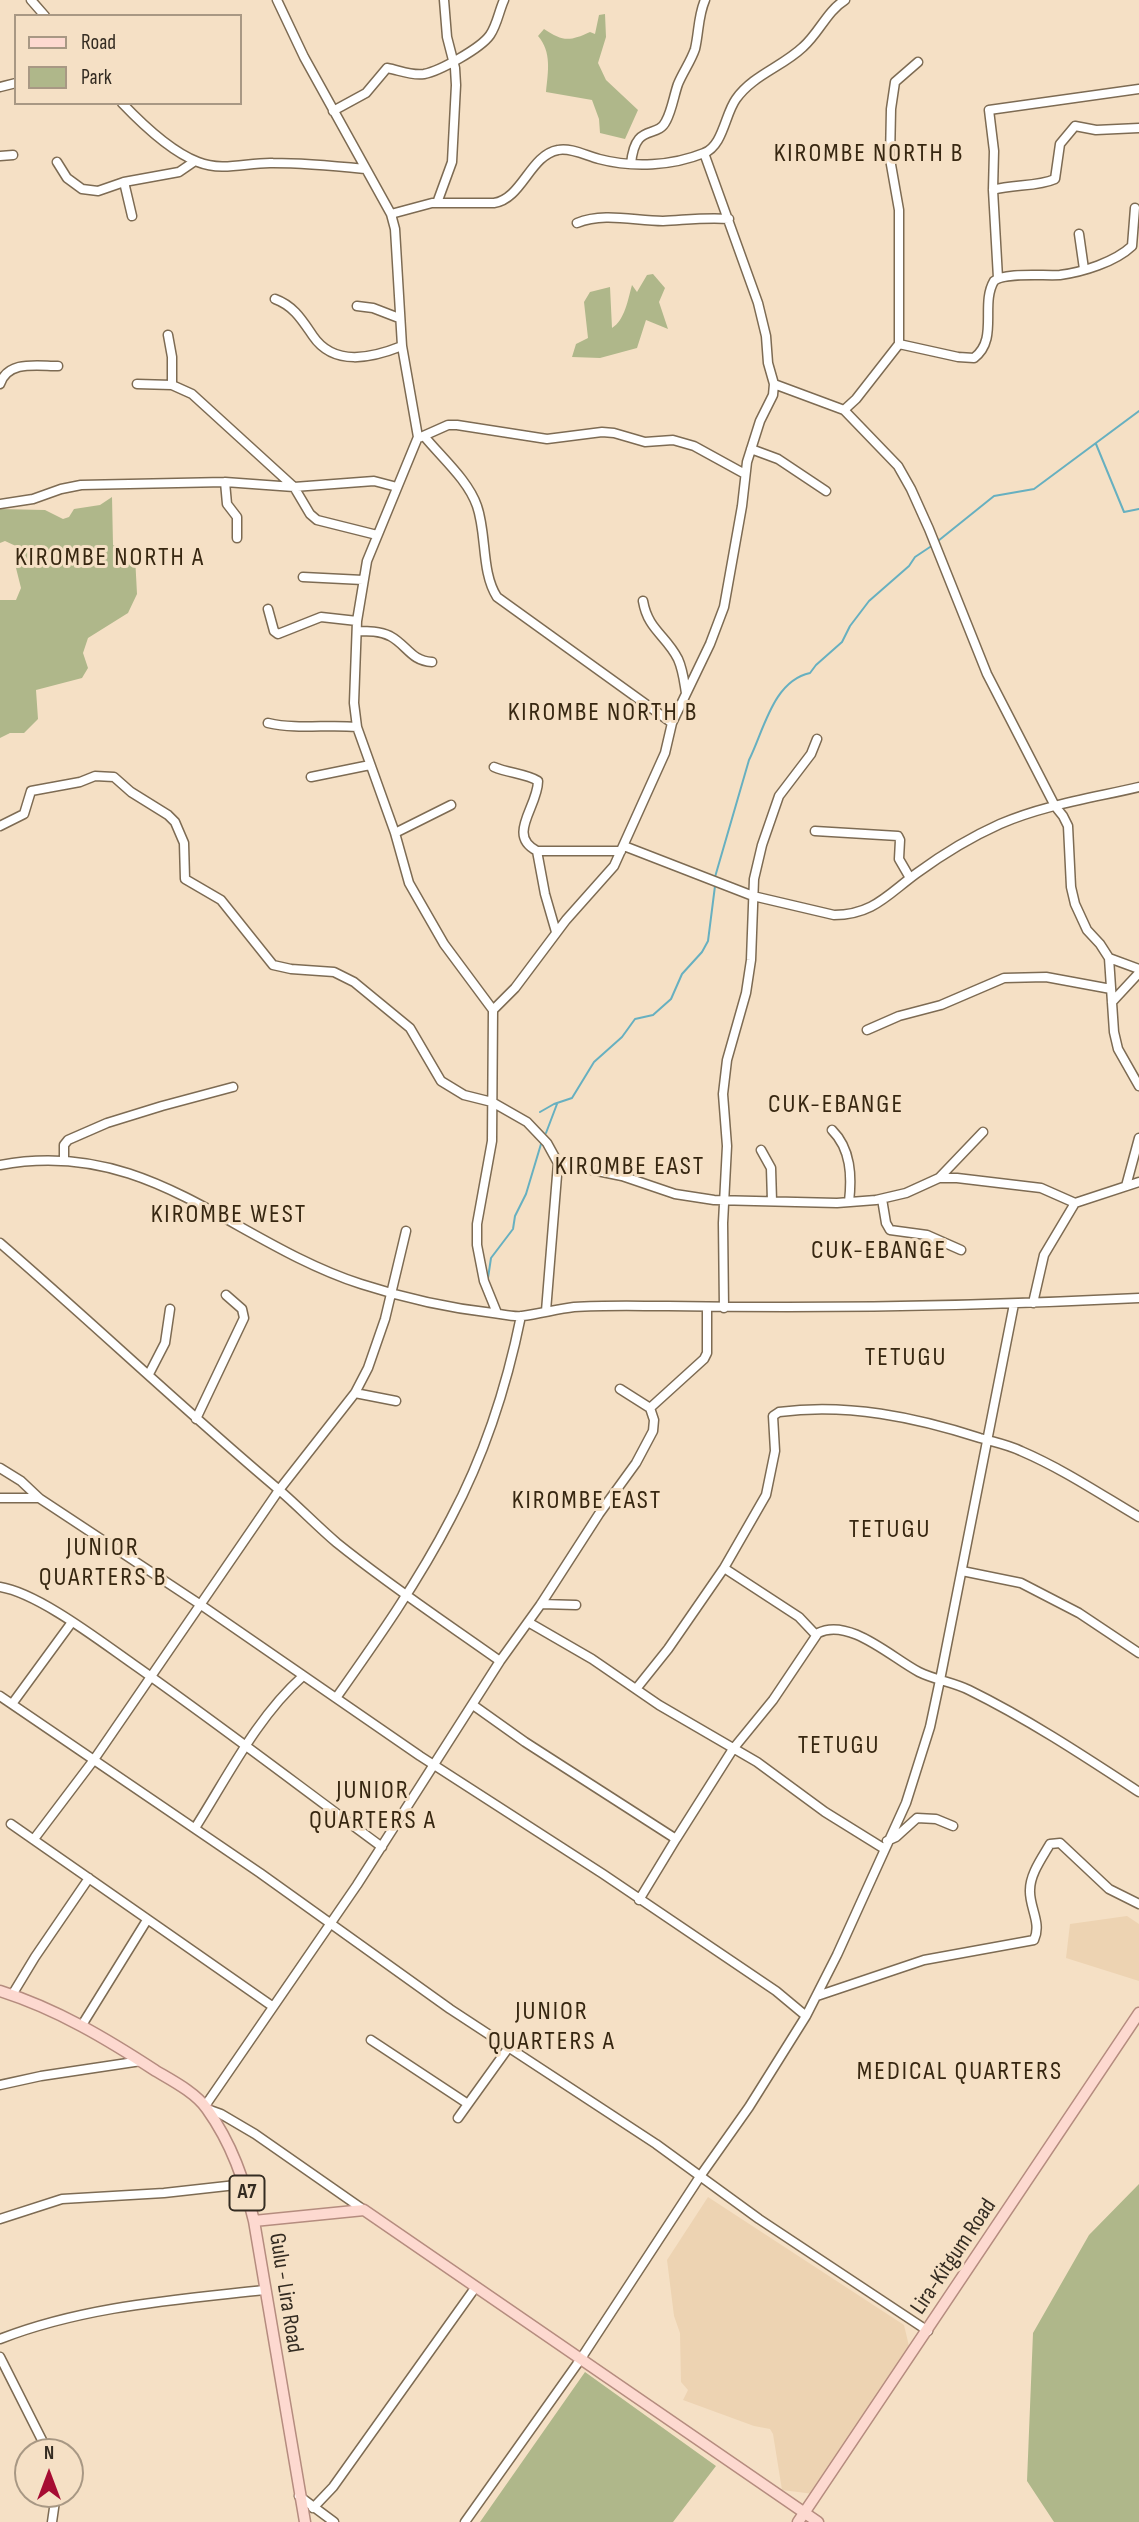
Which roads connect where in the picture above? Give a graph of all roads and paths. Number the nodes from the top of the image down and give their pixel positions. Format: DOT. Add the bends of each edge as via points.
graph roads {
  1 [pos="31,0"];
  2 [pos="277,0"];
  3 [pos="444,0"];
  4 [pos="504,0"];
  5 [pos="705,0"];
  6 [pos="845,0"];
  7 [pos="43,14"];
  8 [pos="453,61"];
  9 [pos="918,62"];
  10 [pos="1139,89"];
  11 [pos="124,105"];
  12 [pos="333,111"];
  13 [pos="1139,128"];
  14 [pos="704,153"];
  15 [pos="13,155"];
  16 [pos="0,156"];
  17 [pos="195,161"];
  18 [pos="57,162"];
  19 [pos="631,164"];
  20 [pos="365,169"];
  21 [pos="124,182"];
  22 [pos="993,190"];
  23 [pos="437,203"];
  24 [pos="1135,208"];
  25 [pos="391,214"];
  26 [pos="132,216"];
  27 [pos="729,219"];
  28 [pos="577,223"];
  29 [pos="1079,234"];
  30 [pos="1084,269"];
  31 [pos="998,278"];
  32 [pos="275,299"];
  33 [pos="357,306"];
  34 [pos="399,318"];
  35 [pos="168,335"];
  36 [pos="899,344"];
  37 [pos="402,346"];
  38 [pos="58,366"];
  39 [pos="0,384"];
  40 [pos="137,384"];
  41 [pos="774,384"];
  42 [pos="172,385"];
  43 [pos="844,410"];
  44 [pos="421,437"];
  45 [pos="751,449"];
  46 [pos="745,474"];
  47 [pos="225,482"];
  48 [pos="294,486"];
  49 [pos="397,487"];
  50 [pos="826,491"];
  51 [pos="0,504"];
  52 [pos="377,535"];
  53 [pos="237,538"];
  54 [pos="303,577"];
  55 [pos="363,580"];
  56 [pos="643,601"];
  57 [pos="268,609"];
  58 [pos="357,621"];
  59 [pos="357,631"];
  60 [pos="432,662"];
  61 [pos="685,693"];
  62 [pos="268,723"];
  63 [pos="672,723"];
  64 [pos="357,727"];
  65 [pos="817,739"];
  66 [pos="370,765"];
  67 [pos="494,767"];
  68 [pos="311,777"];
  69 [pos="1139,788"];
  70 [pos="451,805"];
  71 [pos="1055,806"];
  72 [pos="0,826"];
  73 [pos="816,831"];
  74 [pos="396,833"];
  75 [pos="623,849"];
  76 [pos="537,850"];
  77 [pos="910,878"];
  78 [pos="753,897"];
  79 [pos="556,932"];
  80 [pos="1109,958"];
  81 [pos="1139,971"];
  82 [pos="1111,989"];
  83 [pos="1112,1002"];
  84 [pos="493,1010"];
  85 [pos="867,1030"];
  86 [pos="1139,1086"];
  87 [pos="233,1087"];
  88 [pos="492,1102"];
  89 [pos="832,1130"];
  90 [pos="983,1132"];
  91 [pos="1139,1138"];
  92 [pos="761,1150"];
  93 [pos="64,1160"];
  94 [pos="558,1163"];
  95 [pos="0,1165"];
  96 [pos="939,1178"];
  97 [pos="1139,1182"];
  98 [pos="1126,1186"];
  99 [pos="725,1199"];
  100 [pos="882,1199"];
  101 [pos="772,1201"];
  102 [pos="849,1202"];
  103 [pos="1075,1203"];
  104 [pos="406,1231"];
  105 [pos="0,1243"];
  106 [pos="961,1250"];
  107 [pos="392,1294"];
  108 [pos="226,1295"];
  109 [pos="1139,1298"];
  110 [pos="1033,1303"];
  111 [pos="1014,1304"];
  112 [pos="707,1308"];
  113 [pos="724,1308"];
  114 [pos="170,1309"];
  115 [pos="546,1311"];
  116 [pos="496,1313"];
  117 [pos="520,1316"];
  118 [pos="149,1374"];
  119 [pos="620,1390"];
  120 [pos="355,1393"];
  121 [pos="396,1401"];
  122 [pos="650,1408"];
  123 [pos="196,1419"];
  124 [pos="986,1440"];
  125 [pos="0,1468"];
  126 [pos="21,1481"];
  127 [pos="279,1490"];
  128 [pos="0,1498"];
  129 [pos="12,1498"];
  130 [pos="39,1498"];
  131 [pos="1139,1517"];
  132 [pos="723,1568"];
  133 [pos="962,1570"];
  134 [pos="0,1587"];
  135 [pos="406,1596"];
  136 [pos="541,1604"];
  137 [pos="201,1605"];
  138 [pos="576,1605"];
  139 [pos="72,1622"];
  140 [pos="528,1622"];
  141 [pos="816,1635"];
  142 [pos="1139,1653"];
  143 [pos="500,1661"];
  144 [pos="303,1676"];
  145 [pos="151,1677"];
  146 [pos="940,1680"];
  147 [pos="636,1689"];
  148 [pos="0,1696"];
  149 [pos="336,1698"];
  150 [pos="12,1704"];
  151 [pos="472,1705"];
  152 [pos="247,1746"];
  153 [pos="733,1749"];
  154 [pos="93,1761"];
  155 [pos="435,1765"];
  156 [pos="1139,1792"];
  157 [pos="11,1824"];
  158 [pos="953,1826"];
  159 [pos="195,1828"];
  160 [pos="34,1839"];
  161 [pos="676,1839"];
  162 [pos="885,1845"];
  163 [pos="382,1847"];
  164 [pos="89,1878"];
  165 [pos="639,1899"];
  166 [pos="1139,1904"];
  167 [pos="147,1920"];
  168 [pos="331,1923"];
  169 [pos="0,1991"];
  170 [pos="12,1995"];
  171 [pos="817,1996"];
  172 [pos="272,2006"];
  173 [pos="1139,2013"];
  174 [pos="806,2016"];
  175 [pos="82,2025"];
  176 [pos="371,2040"];
  177 [pos="509,2047"];
  178 [pos="141,2061"];
  179 [pos="0,2085"];
  180 [pos="468,2104"];
  181 [pos="206,2107"];
  182 [pos="458,2119"];
  183 [pos="701,2175"];
  184 [pos="245,2184"];
  185 [pos="364,2210"];
  186 [pos="0,2219"];
  187 [pos="254,2221"];
  188 [pos="475,2288"];
  189 [pos="264,2290"];
  190 [pos="928,2331"];
  191 [pos="0,2339"];
  192 [pos="0,2357"];
  193 [pos="580,2360"];
  194 [pos="41,2438"];
  195 [pos="299,2496"];
  196 [pos="313,2508"];
  197 [pos="801,2518"];
  198 [pos="305,2522"];
  199 [pos="334,2522"];
  200 [pos="465,2522"];
  201 [pos="818,2522"];
  1 -- 7 [label="street"];
  2 -- 12 [label="street"];
  3 -- 8 [label="street"];
  4 -- 8 [label="street" via="489,36"];
  5 -- 19 [label="street" via="694,50 667,120 634,144"];
  6 -- 14 [label="street" via="805,46 745,87 717,140"];
  8 -- 12 [label="street" via="424,74 387,68 366,93"];
  8 -- 23 [label="street" via="452,162"];
  9 -- 36 [label="street" via="895,82 891,109 890,159 899,210"];
  10 -- 22 [label="street" via="989,110"];
  11 -- 17 [label="street" via="147,128"];
  12 -- 20 [label="street"];
  13 -- 22 [label="street" via="1075,126 1060,144 1055,179"];
  14 -- 19 [label="street"];
  14 -- 27 [label="street"];
  15 -- 16 [label="street"];
  17 -- 20 [label="street" via="229,167 271,162"];
  17 -- 21 [label="street" via="179,172"];
  18 -- 21 [label="street" via="64,176 82,188 99,191"];
  19 -- 23 [label="street" via="556,150 504,201"];
  20 -- 25 [label="street"];
  21 -- 26 [label="street"];
  22 -- 31 [label="street"];
  23 -- 25 [label="street"];
  24 -- 30 [label="street" via="1132,246"];
  25 -- 34 [label="street" via="396,229"];
  27 -- 28 [label="street" via="603,218"];
  27 -- 41 [label="street" via="762,318"];
  29 -- 30 [label="street"];
  30 -- 31 [label="street" via="1063,275"];
  31 -- 36 [label="street" via="988,295 988,334 974,358"];
  32 -- 37 [label="street" via="290,306 331,354 371,357"];
  33 -- 34 [label="street"];
  34 -- 37 [label="street"];
  35 -- 42 [label="street"];
  36 -- 43 [label="street"];
  37 -- 44 [label="street"];
  38 -- 39 [label="street" via="15,367 4,374"];
  40 -- 42 [label="street"];
  41 -- 43 [label="street"];
  41 -- 45 [label="street"];
  42 -- 48 [label="street" via="203,402"];
  43 -- 71 [label="street" via="906,479 987,674"];
  44 -- 46 [label="street" via="448,425 547,439 614,433 645,443 673,440 694,446"];
  44 -- 49 [label="street"];
  44 -- 63 [label="street" via="474,497 497,597"];
  45 -- 46 [label="street"];
  45 -- 50 [label="street" via="778,459"];
  46 -- 61 [label="street" via="724,607"];
  47 -- 48 [label="street"];
  47 -- 51 [label="street" via="81,485"];
  47 -- 53 [label="street" via="227,504 237,517"];
  48 -- 49 [label="street" via="374,481"];
  48 -- 52 [label="street" via="317,520"];
  49 -- 52 [label="street"];
  52 -- 55 [label="street"];
  54 -- 55 [label="street"];
  55 -- 58 [label="street"];
  56 -- 61 [label="street" via="647,620 678,659"];
  57 -- 58 [label="street" via="278,634 321,617"];
  58 -- 59 [label="street"];
  59 -- 60 [label="street" via="387,634 411,656"];
  59 -- 64 [label="street"];
  61 -- 63 [label="street"];
  62 -- 64 [label="street" via="289,728"];
  63 -- 75 [label="street" via="665,753"];
  64 -- 66 [label="street"];
  65 -- 78 [label="street" via="779,796 760,854"];
  66 -- 68 [label="street"];
  66 -- 74 [label="street"];
  67 -- 76 [label="street" via="538,781 523,836"];
  69 -- 71 [label="street"];
  70 -- 74 [label="street"];
  71 -- 77 [label="street" via="1000,824"];
  71 -- 80 [label="street" via="1068,826 1075,904 1087,930"];
  72 -- 88 [label="street" via="24,814 31,791 114,776 175,822 184,843 185,879 221,900 273,965 341,973 410,1028 441,1081 464,1095"];
  73 -- 77 [label="street" via="898,836 899,859"];
  74 -- 84 [label="street" via="409,883 422,909"];
  75 -- 76 [label="street"];
  75 -- 78 [label="street"];
  75 -- 79 [label="street"];
  76 -- 79 [label="street"];
  77 -- 78 [label="street" via="870,908 845,915"];
  78 -- 99 [label="street" via="746,993 727,1060 723,1094"];
  79 -- 84 [label="street"];
  80 -- 81 [label="street"];
  80 -- 82 [label="street"];
  81 -- 83 [label="street"];
  82 -- 83 [label="street"];
  82 -- 85 [label="street" via="1046,977 1004,978"];
  83 -- 86 [label="street" via="1118,1049"];
  84 -- 88 [label="street"];
  87 -- 93 [label="street" via="162,1106 68,1140"];
  88 -- 94 [label="street" via="533,1128"];
  88 -- 116 [label="street" via="492,1141 477,1244"];
  89 -- 102 [label="street" via="847,1151"];
  90 -- 96 [label="street"];
  91 -- 98 [label="street"];
  92 -- 101 [label="street" via="771,1168"];
  93 -- 95 [label="street"];
  93 -- 107 [label="street" via="132,1173 304,1261"];
  94 -- 99 [label="street" via="622,1176 675,1194"];
  94 -- 115 [label="street"];
  96 -- 100 [label="street" via="906,1194"];
  96 -- 103 [label="street" via="975,1178 1041,1188"];
  97 -- 98 [label="street"];
  98 -- 103 [label="street"];
  99 -- 101 [label="street"];
  99 -- 113 [label="street"];
  100 -- 102 [label="street"];
  100 -- 106 [label="street" via="890,1230 921,1233"];
  101 -- 102 [label="street"];
  103 -- 110 [label="street" via="1044,1255"];
  104 -- 107 [label="street"];
  105 -- 118 [label="street"];
  107 -- 116 [label="street"];
  107 -- 120 [label="street" via="372,1359"];
  108 -- 123 [label="street" via="242,1309 244,1318"];
  109 -- 110 [label="street"];
  110 -- 111 [label="street"];
  111 -- 113 [label="street"];
  111 -- 124 [label="street"];
  112 -- 113 [label="street"];
  112 -- 115 [label="street"];
  112 -- 122 [label="street" via="704,1359"];
  114 -- 118 [label="street" via="165,1343"];
  115 -- 117 [label="street"];
  116 -- 117 [label="street"];
  117 -- 135 [label="street" via="513,1353 475,1465 452,1517"];
  118 -- 123 [label="street"];
  119 -- 122 [label="street"];
  120 -- 121 [label="street"];
  120 -- 127 [label="street"];
  122 -- 136 [label="street" via="654,1420 651,1439"];
  123 -- 127 [label="street"];
  124 -- 131 [label="street" via="1019,1449 1067,1473"];
  124 -- 132 [label="street" via="935,1423 880,1413 779,1412 773,1416 775,1451 766,1495"];
  124 -- 133 [label="street"];
  125 -- 126 [label="street"];
  126 -- 129 [label="street"];
  126 -- 130 [label="street"];
  127 -- 135 [label="street"];
  127 -- 137 [label="street"];
  128 -- 129 [label="street"];
  129 -- 130 [label="street"];
  130 -- 137 [label="street"];
  132 -- 141 [label="street" via="799,1617"];
  132 -- 147 [label="street"];
  133 -- 142 [label="street" via="1021,1583 1079,1613"];
  133 -- 146 [label="street"];
  134 -- 139 [label="street" via="21,1593"];
  135 -- 143 [label="street"];
  135 -- 149 [label="street"];
  136 -- 138 [label="street"];
  136 -- 140 [label="street"];
  137 -- 144 [label="street"];
  137 -- 145 [label="street"];
  139 -- 145 [label="street"];
  139 -- 150 [label="street"];
  140 -- 143 [label="street"];
  140 -- 147 [label="street"];
  141 -- 146 [label="street" via="821,1630 848,1631"];
  141 -- 153 [label="street"];
  143 -- 151 [label="street"];
  144 -- 149 [label="street"];
  144 -- 152 [label="street"];
  145 -- 152 [label="street"];
  145 -- 154 [label="street"];
  146 -- 156 [label="street" via="966,1688 1018,1717"];
  146 -- 162 [label="street" via="916,1773"];
  147 -- 153 [label="street"];
  148 -- 150 [label="street"];
  149 -- 155 [label="street"];
  150 -- 154 [label="street"];
  151 -- 155 [label="street"];
  151 -- 161 [label="street"];
  152 -- 159 [label="street"];
  152 -- 163 [label="street"];
  153 -- 161 [label="street"];
  153 -- 162 [label="street" via="838,1821"];
  154 -- 159 [label="street"];
  154 -- 160 [label="street"];
  155 -- 163 [label="street"];
  155 -- 165 [label="street"];
  157 -- 160 [label="street"];
  158 -- 162 [label="street" via="917,1818"];
  159 -- 168 [label="street"];
  160 -- 164 [label="street"];
  161 -- 165 [label="street"];
  162 -- 171 [label="street"];
  163 -- 168 [label="street"];
  164 -- 167 [label="street"];
  164 -- 170 [label="street"];
  165 -- 174 [label="street"];
  166 -- 171 [label="street" via="1110,1889 1055,1842 1030,1886 1037,1925 1034,1940 924,1960"];
  167 -- 172 [label="street"];
  167 -- 175 [label="street"];
  168 -- 172 [label="street"];
  168 -- 177 [label="street"];
  169 -- 170 [label="main road, Gulu - Lira Road / A7"];
  170 -- 175 [label="main road, Gulu - Lira Road / A7"];
  171 -- 174 [label="street"];
  172 -- 181 [label="street"];
  173 -- 190 [label="main road, Lira-Kitgum Road"];
  174 -- 183 [label="street"];
  175 -- 178 [label="main road, Gulu - Lira Road / A7"];
  176 -- 180 [label="street"];
  177 -- 180 [label="street"];
  177 -- 183 [label="street"];
  178 -- 179 [label="street"];
  178 -- 181 [label="main road, Gulu - Lira Road / A7"];
  180 -- 182 [label="street"];
  181 -- 184 [label="main road, Gulu - Lira Road / A7" via="231,2146"];
  181 -- 185 [label="street" via="255,2134"];
  183 -- 190 [label="street"];
  183 -- 193 [label="street"];
  184 -- 186 [label="street" via="62,2199"];
  184 -- 187 [label="main road, Gulu - Lira Road / A7"];
  185 -- 187 [label="main road"];
  185 -- 188 [label="main road"];
  187 -- 189 [label="main road, Gulu - Lira Road / A7"];
  188 -- 193 [label="main road"];
  188 -- 196 [label="street" via="333,2487"];
  189 -- 191 [label="street" via="148,2302 61,2318"];
  189 -- 195 [label="main road, Gulu - Lira Road / A7"];
  190 -- 197 [label="main road, Lira-Kitgum Road"];
  192 -- 194 [label="street"];
  193 -- 197 [label="main road"];
  193 -- 200 [label="street"];
  195 -- 196 [label="street"];
  195 -- 198 [label="main road, Gulu - Lira Road / A7"];
  196 -- 199 [label="street"];
  197 -- 201 [label="main road"];
}
